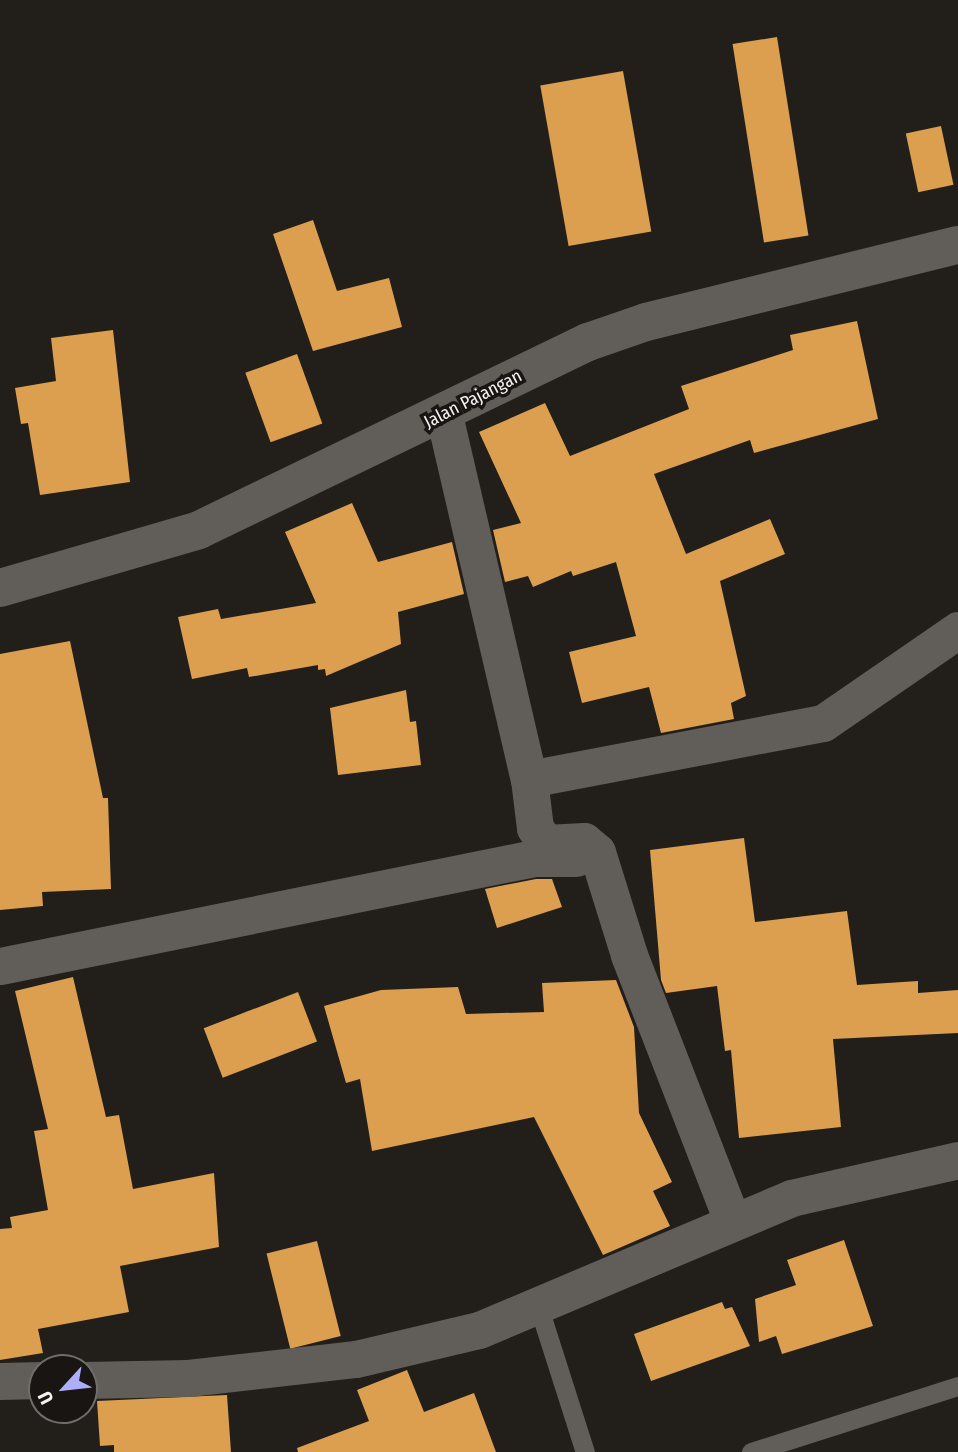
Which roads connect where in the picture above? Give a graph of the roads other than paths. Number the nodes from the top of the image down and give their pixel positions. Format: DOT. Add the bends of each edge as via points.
graph roads {
  1 [pos="958,245"];
  2 [pos="444,415"];
  3 [pos="0,588"];
  4 [pos="958,630"];
  5 [pos="529,779"];
  6 [pos="601,860"];
  7 [pos="0,966"];
  8 [pos="958,1160"];
  9 [pos="732,1220"];
  10 [pos="538,1305"];
  11 [pos="28,1380"];
  12 [pos="98,1380"];
  13 [pos="0,1381"];
  14 [pos="958,1386"];
  15 [pos="585,1452"];
  16 [pos="751,1452"];
  1 -- 2 [label="main road, Jalan Pajangan" via="646,322 577,347"];
  2 -- 3 [label="main road, Jalan Pajangan" via="199,530"];
  2 -- 5 [label="street"];
  4 -- 5 [label="street" via="823,723"];
  5 -- 6 [label="street" via="540,839 554,845 584,841"];
  6 -- 7 [label="street" via="534,858"];
  6 -- 9 [label="street" via="629,955"];
  8 -- 9 [label="street" via="791,1198"];
  9 -- 10 [label="street"];
  10 -- 12 [label="street" via="479,1330 356,1359 188,1378"];
  10 -- 15 [label="lane"];
  11 -- 13 [label="street"];
  14 -- 16 [label="lane"];
}
